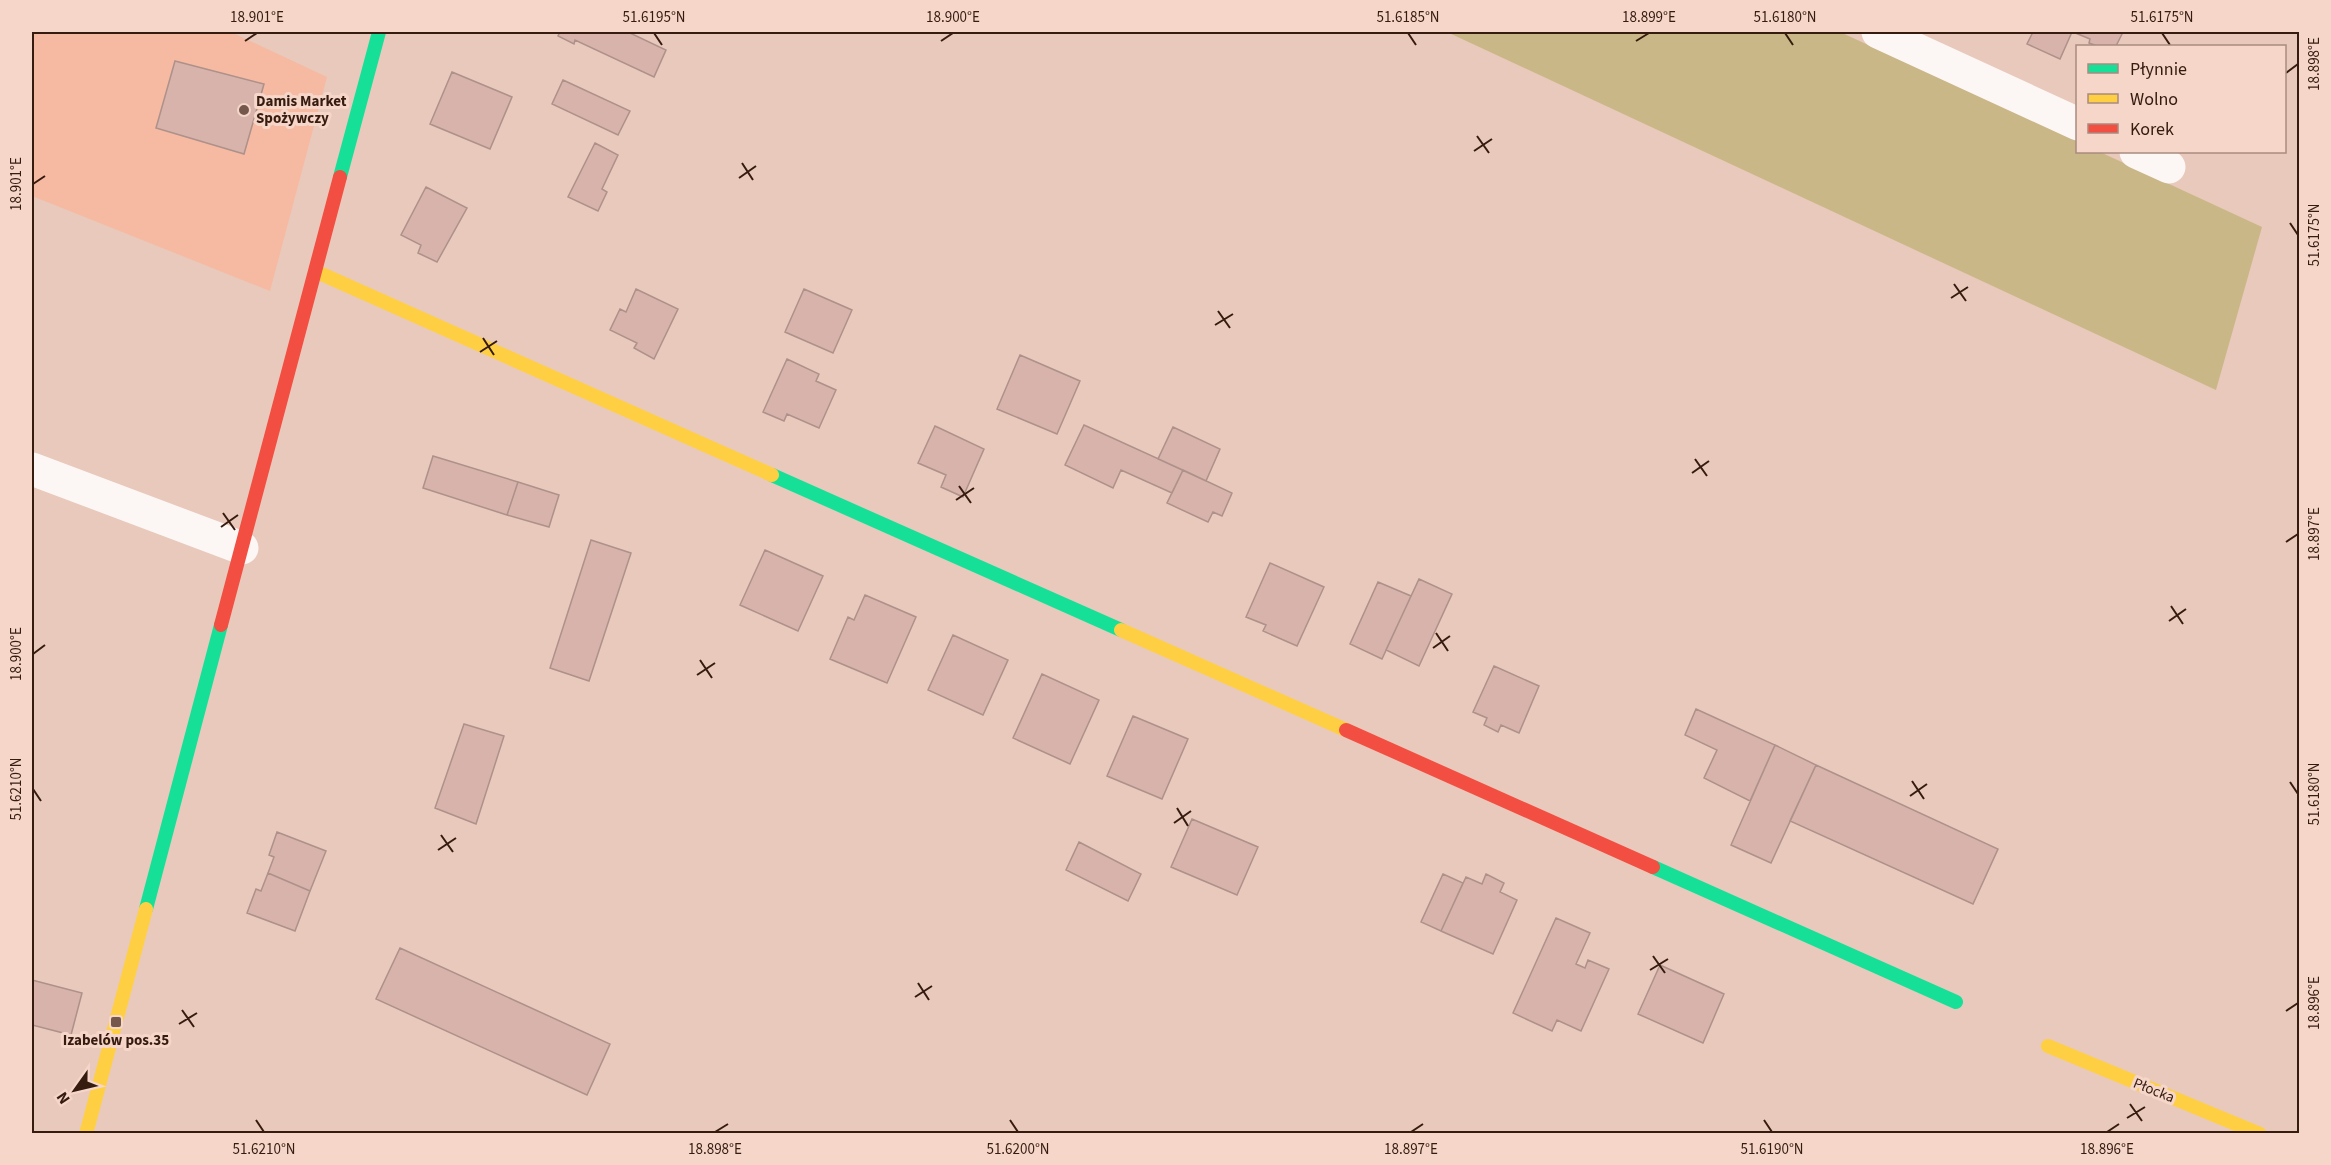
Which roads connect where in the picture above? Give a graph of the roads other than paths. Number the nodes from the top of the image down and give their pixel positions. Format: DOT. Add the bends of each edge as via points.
graph roads {
  1 [pos="379,32"];
  2 [pos="1878,32"];
  3 [pos="2076,123"];
  4 [pos="2138,153"];
  5 [pos="2169,167"];
  6 [pos="317,272"];
  7 [pos="32,469"];
  8 [pos="242,548"];
  9 [pos="1956,1002"];
  10 [pos="2048,1046"];
  11 [pos="86,1134"];
  12 [pos="2260,1134"];
  1 -- 6 [label="street"];
  2 -- 3 [label="street"];
  4 -- 5 [label="street"];
  6 -- 8 [label="street"];
  6 -- 9 [label="street"];
  7 -- 8 [label="street"];
  8 -- 11 [label="street"];
  10 -- 12 [label="street, Płocka"];
}
